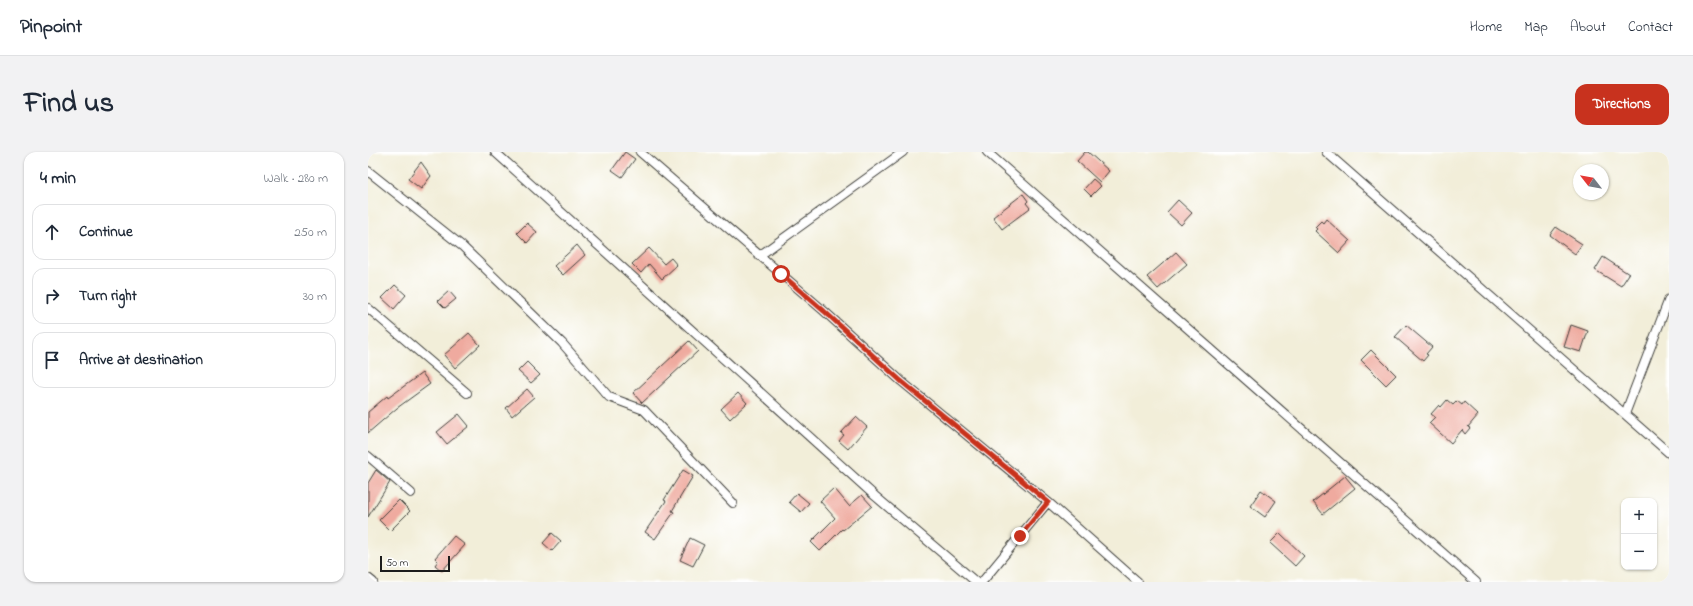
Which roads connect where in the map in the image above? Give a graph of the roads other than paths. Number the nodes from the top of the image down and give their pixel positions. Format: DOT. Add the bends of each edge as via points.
graph roads {
  1 [pos="495,152"];
  2 [pos="640,152"];
  3 [pos="903,152"];
  4 [pos="987,152"];
  5 [pos="1326,152"];
  6 [pos="368,171"];
  7 [pos="759,256"];
  8 [pos="1669,299"];
  9 [pos="368,308"];
  10 [pos="467,393"];
  11 [pos="1625,414"];
  12 [pos="1669,453"];
  13 [pos="368,456"];
  14 [pos="411,493"];
  15 [pos="1048,502"];
  16 [pos="733,503"];
  17 [pos="368,578"];
  18 [pos="373,582"];
  19 [pos="976,582"];
  20 [pos="982,582"];
  21 [pos="1138,582"];
  22 [pos="1476,582"];
  1 -- 19 [label="street" via="875,496"];
  2 -- 7 [label="street"];
  3 -- 7 [label="street"];
  4 -- 22 [label="street"];
  5 -- 11 [label="street"];
  6 -- 16 [label="street" via="462,246 562,343 609,397 644,410"];
  7 -- 15 [label="street" via="901,381"];
  8 -- 11 [label="street"];
  9 -- 10 [label="street"];
  11 -- 12 [label="street"];
  13 -- 14 [label="street"];
  15 -- 20 [label="street"];
  15 -- 21 [label="street"];
  17 -- 18 [label="street"];
}
